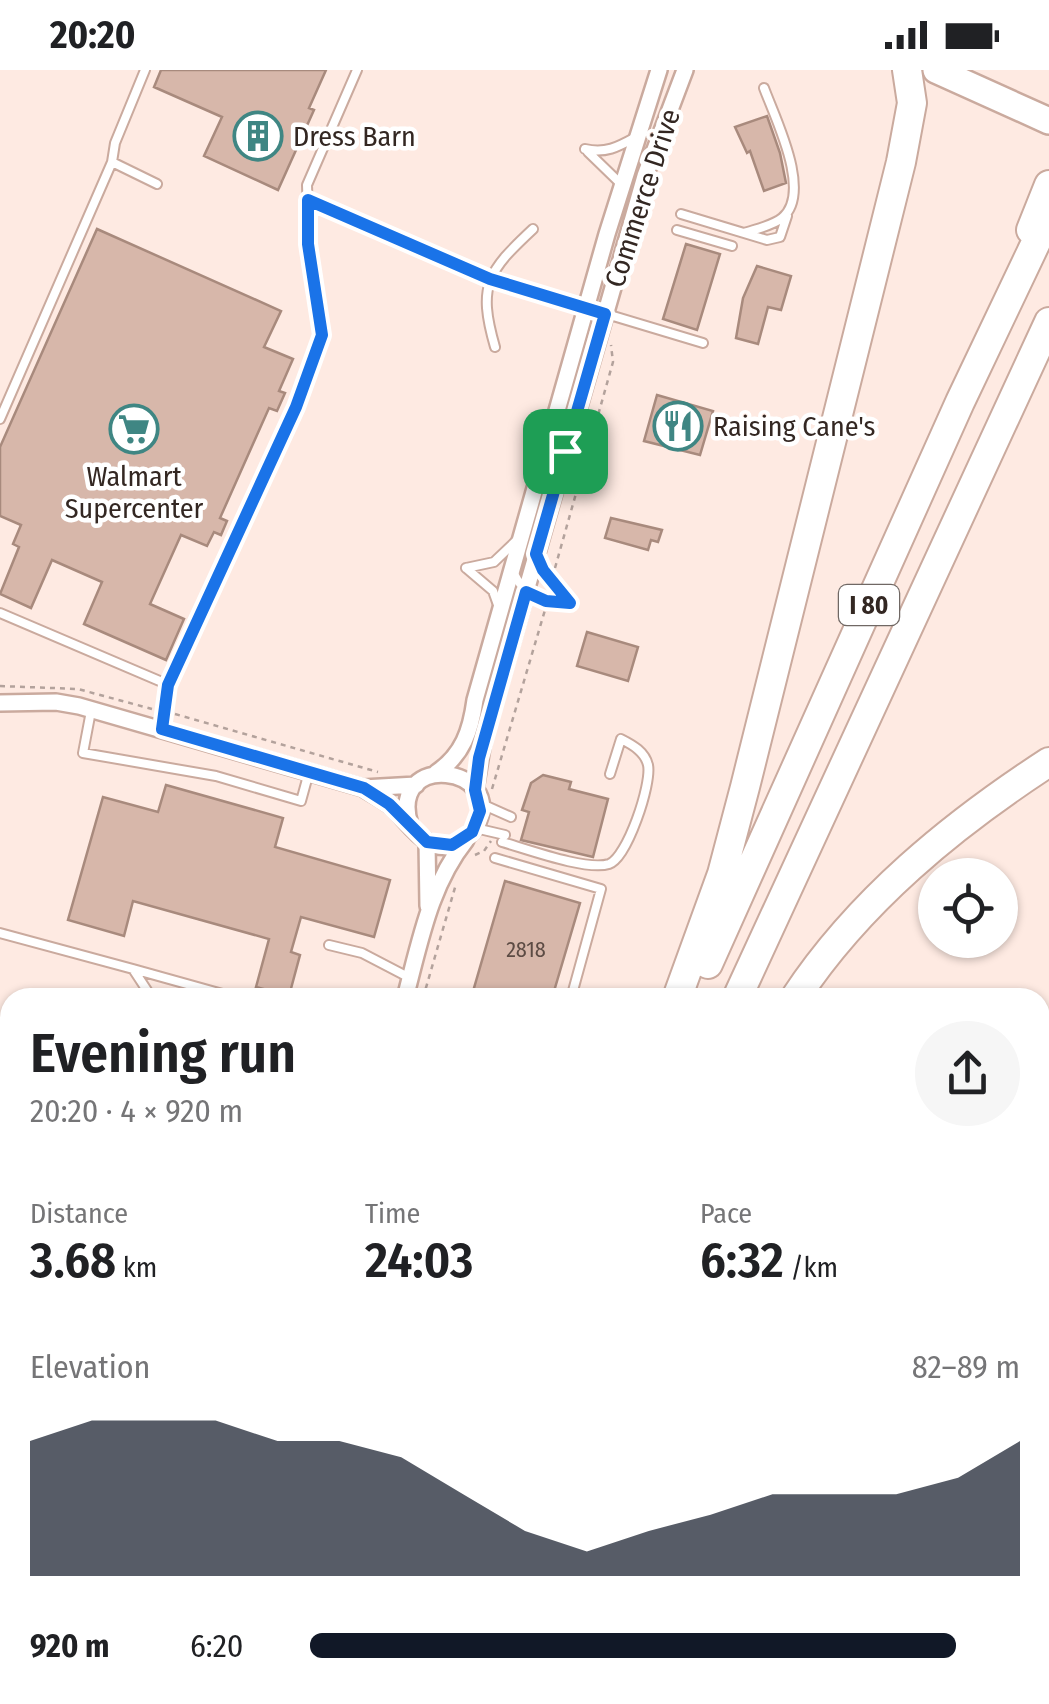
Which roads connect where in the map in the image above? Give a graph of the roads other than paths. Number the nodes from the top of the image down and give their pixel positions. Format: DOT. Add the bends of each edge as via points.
graph roads {
  1 [pos="146,70"];
  2 [pos="357,70"];
  3 [pos="659,70"];
  4 [pos="685,70"];
  5 [pos="907,70"];
  6 [pos="936,70"];
  7 [pos="764,88"];
  8 [pos="1049,121"];
  9 [pos="636,137"];
  10 [pos="112,162"];
  11 [pos="157,184"];
  12 [pos="622,184"];
  13 [pos="1048,197"];
  14 [pos="308,200"];
  15 [pos="788,212"];
  16 [pos="681,214"];
  17 [pos="532,229"];
  18 [pos="677,230"];
  19 [pos="744,234"];
  20 [pos="732,246"];
  21 [pos="490,279"];
  22 [pos="585,309"];
  23 [pos="605,314"];
  24 [pos="1049,322"];
  25 [pos="702,343"];
  26 [pos="496,347"];
  27 [pos="0,419"];
  28 [pos="520,536"];
  29 [pos="536,554"];
  30 [pos="512,568"];
  31 [pos="526,592"];
  32 [pos="499,610"];
  33 [pos="0,613"];
  34 [pos="168,685"];
  35 [pos="0,703"];
  36 [pos="91,710"];
  37 [pos="162,729"];
  38 [pos="1049,762"];
  39 [pos="309,772"];
  40 [pos="436,773"];
  41 [pos="610,774"];
  42 [pos="416,785"];
  43 [pos="364,788"];
  44 [pos="483,796"];
  45 [pos="511,817"];
  46 [pos="410,824"];
  47 [pos="474,830"];
  48 [pos="427,842"];
  49 [pos="495,858"];
  50 [pos="428,910"];
  51 [pos="0,933"];
  52 [pos="329,945"];
  53 [pos="133,969"];
  54 [pos="410,978"];
  55 [pos="145,988"];
  56 [pos="201,988"];
  57 [pos="408,988"];
  58 [pos="574,988"];
  59 [pos="681,988"];
  60 [pos="697,988"];
  61 [pos="741,988"];
  62 [pos="803,988"];
  1 -- 10 [label="lane"];
  2 -- 14 [label="lane" via="308,185"];
  3 -- 9 [label="street, Commerce Drive"];
  4 -- 23 [label="street, Commerce Drive"];
  5 -- 59 [label="highway" via="912,103 901,162 736,821"];
  6 -- 8 [label="main road"];
  7 -- 15 [label="lane" via="796,190"];
  9 -- 12 [label="street, Commerce Drive"];
  9 -- 12 [label="lane" via="614,149 585,149"];
  10 -- 11 [label="lane"];
  10 -- 27 [label="lane"];
  12 -- 22 [label="street, Commerce Drive"];
  13 -- 60 [label="highway, I 80"];
  14 -- 21 [label="lane"];
  14 -- 34 [label="lane" via="322,335 296,407"];
  15 -- 19 [label="lane"];
  15 -- 19 [label="lane" via="780,237"];
  16 -- 19 [label="lane"];
  17 -- 21 [label="lane"];
  18 -- 20 [label="lane"];
  21 -- 22 [label="lane"];
  21 -- 26 [label="lane" via="487,319"];
  22 -- 23 [label="lane"];
  22 -- 28 [label="street, Commerce Drive"];
  23 -- 25 [label="lane"];
  23 -- 29 [label="street, Commerce Drive"];
  24 -- 61 [label="highway, I 80"];
  28 -- 30 [label="street, Commerce Drive"];
  28 -- 32 [label="lane" via="494,562 466,568 493,591"];
  29 -- 31 [label="street, Commerce Drive"];
  29 -- 31 [label="lane" via="570,603"];
  30 -- 31 [label="lane"];
  30 -- 32 [label="street, Commerce Drive"];
  31 -- 44 [label="street, Commerce Drive" via="483,741"];
  32 -- 40 [label="street, Commerce Drive" via="470,730"];
  33 -- 34 [label="lane"];
  34 -- 37 [label="lane"];
  35 -- 36 [label="street" via="56,702"];
  36 -- 37 [label="street"];
  36 -- 39 [label="lane" via="83,753 216,776 301,800"];
  37 -- 39 [label="street"];
  38 -- 62 [label="highway" via="900,876"];
  39 -- 43 [label="street"];
  40 -- 42 [label="street"];
  40 -- 44 [label="street" via="458,775"];
  41 -- 47 [label="lane" via="621,739 648,762 632,833 616,862 596,866"];
  42 -- 43 [label="street"];
  42 -- 46 [label="street" via="407,804"];
  43 -- 46 [label="street"];
  44 -- 45 [label="lane"];
  44 -- 47 [label="street"];
  46 -- 48 [label="street"];
  47 -- 48 [label="street" via="452,845"];
  47 -- 50 [label="street" via="452,858"];
  48 -- 50 [label="street"];
  49 -- 58 [label="lane" via="601,889"];
  50 -- 54 [label="street"];
  51 -- 53 [label="lane"];
  52 -- 54 [label="lane" via="362,953"];
  53 -- 55 [label="lane"];
  53 -- 56 [label="lane"];
  54 -- 57 [label="street"];
}
